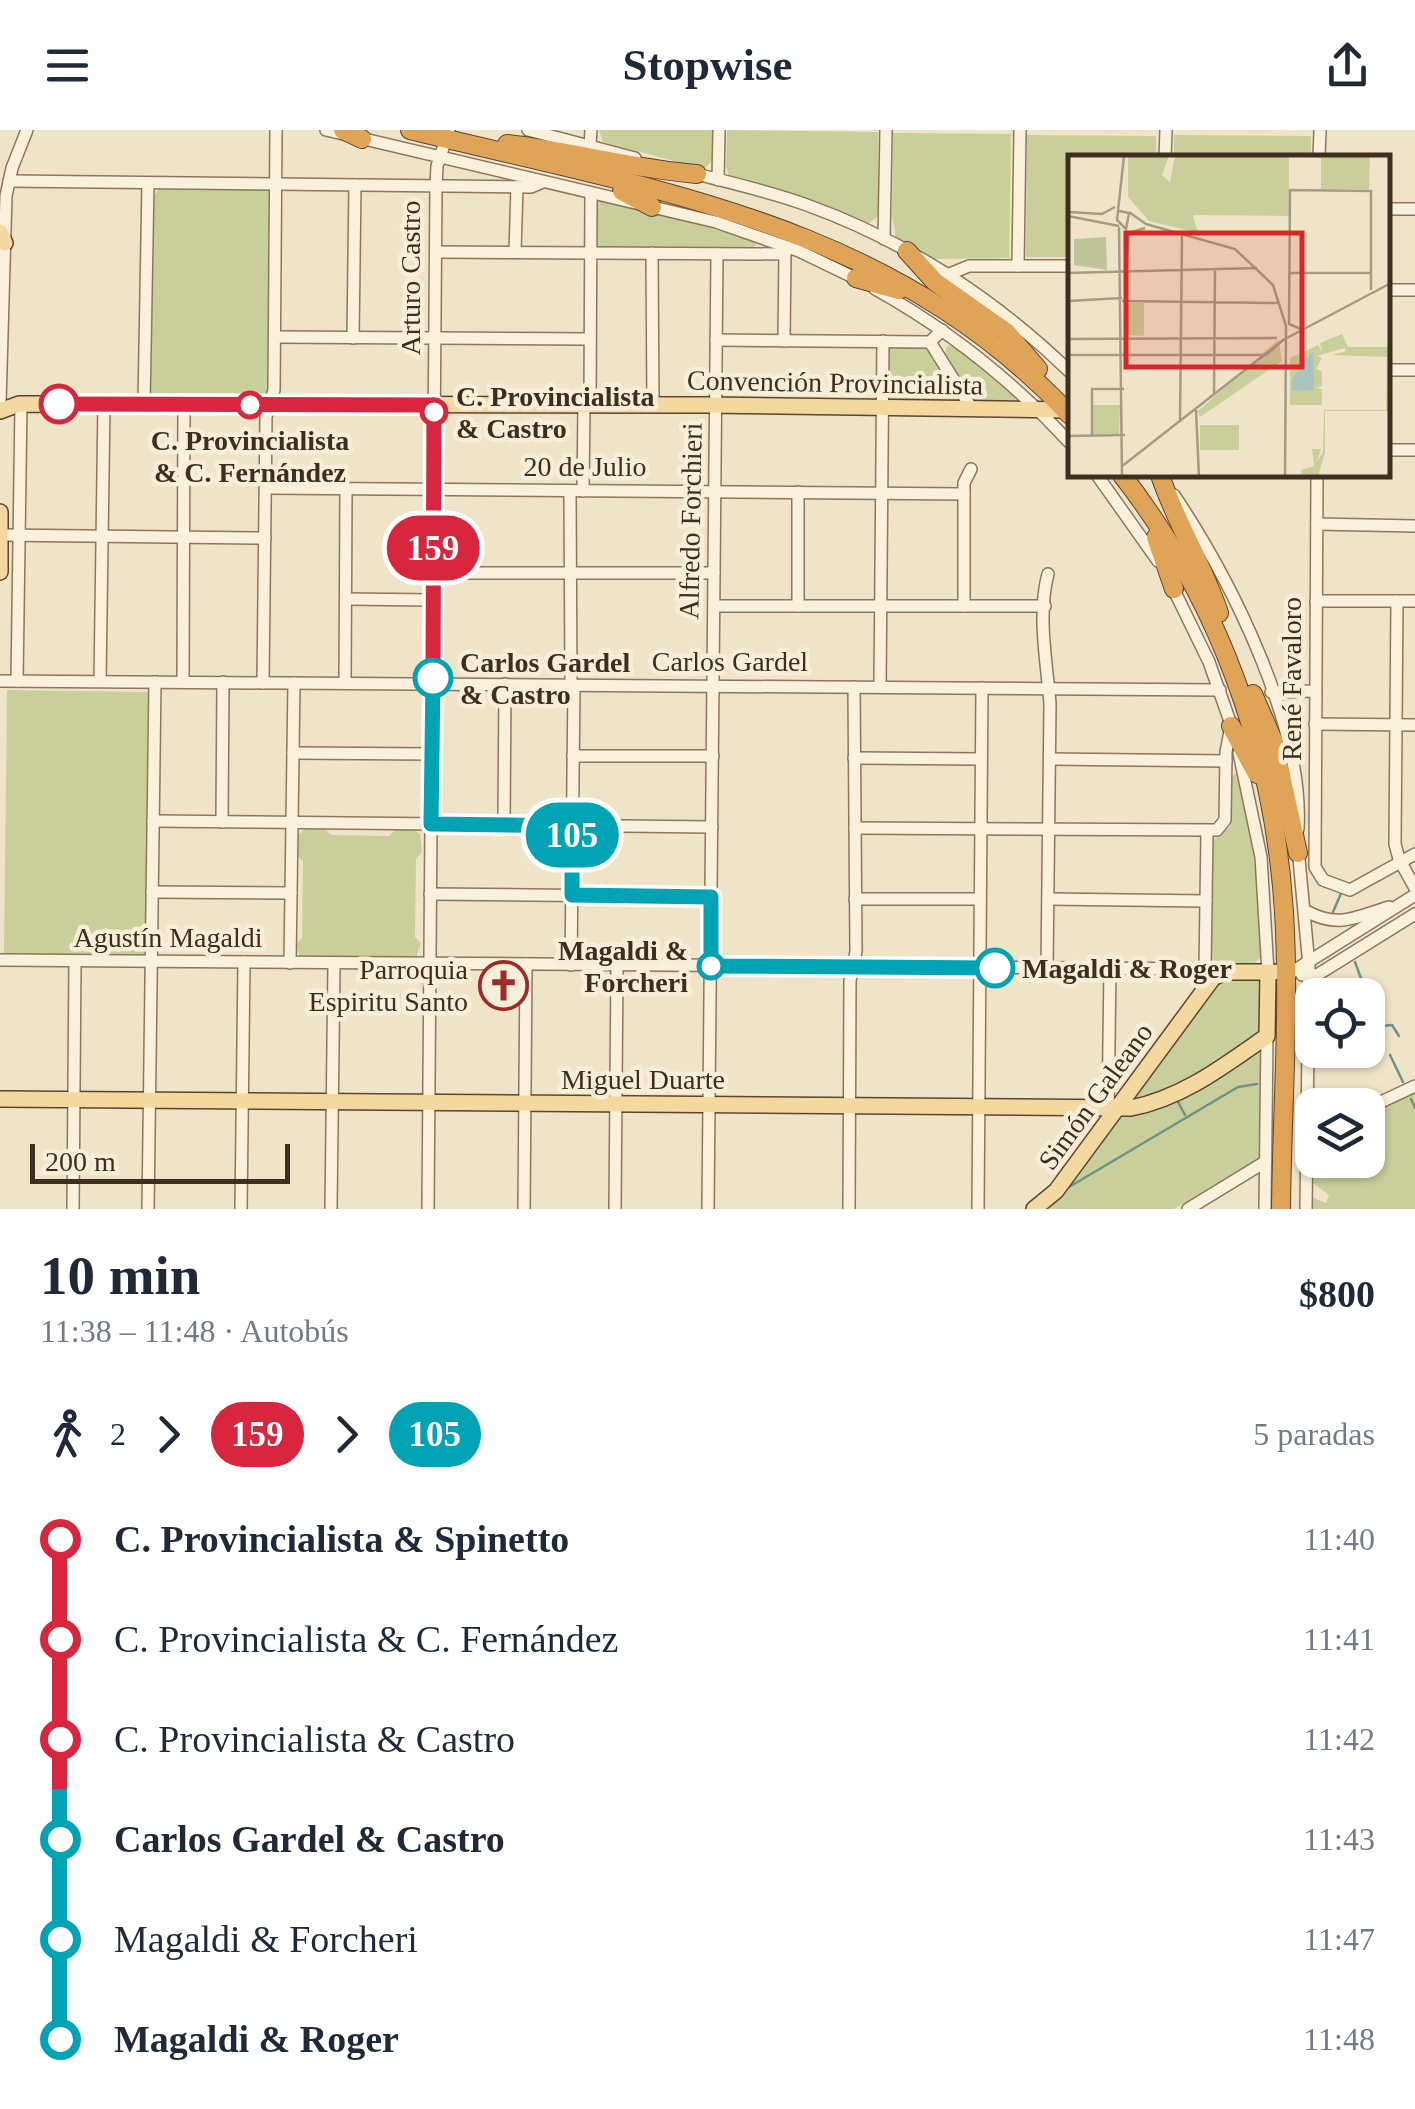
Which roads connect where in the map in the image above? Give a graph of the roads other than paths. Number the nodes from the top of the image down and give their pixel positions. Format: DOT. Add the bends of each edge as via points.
graph roads {
  1 [pos="28,130"];
  2 [pos="276,130"];
  3 [pos="326,130"];
  4 [pos="343,130"];
  5 [pos="410,130"];
  6 [pos="528,130"];
  7 [pos="590,130"];
  8 [pos="719,130"];
  9 [pos="886,130"];
  10 [pos="1020,130"];
  11 [pos="1166,130"];
  12 [pos="1320,130"];
  13 [pos="449,133"];
  14 [pos="362,139"];
  15 [pos="507,144"];
  16 [pos="590,146"];
  17 [pos="488,150"];
  18 [pos="1165,155"];
  19 [pos="1319,155"];
  20 [pos="440,158"];
  21 [pos="697,174"];
  22 [pos="718,180"];
  23 [pos="9,181"];
  24 [pos="543,182"];
  25 [pos="148,183"];
  26 [pos="276,184"];
  27 [pos="355,185"];
  28 [pos="436,186"];
  29 [pos="517,187"];
  30 [pos="591,193"];
  31 [pos="652,207"];
  32 [pos="1390,208"];
  33 [pos="1415,209"];
  34 [pos="2,237"];
  35 [pos="884,239"];
  36 [pos="785,250"];
  37 [pos="907,251"];
  38 [pos="436,252"];
  39 [pos="515,252"];
  40 [pos="591,253"];
  41 [pos="652,254"];
  42 [pos="717,254"];
  43 [pos="1018,266"];
  44 [pos="1068,266"];
  45 [pos="946,274"];
  46 [pos="856,278"];
  47 [pos="942,330"];
  48 [pos="275,337"];
  49 [pos="353,338"];
  50 [pos="435,338"];
  51 [pos="590,339"];
  52 [pos="716,340"];
  53 [pos="784,341"];
  54 [pos="883,341"];
  55 [pos="930,342"];
  56 [pos="996,347"];
  57 [pos="1038,369"];
  58 [pos="1068,370"];
  59 [pos="0,403"];
  60 [pos="21,404"];
  61 [pos="104,404"];
  62 [pos="144,404"];
  63 [pos="184,404"];
  64 [pos="269,405"];
  65 [pos="434,405"];
  66 [pos="587,405"];
  67 [pos="652,405"];
  68 [pos="716,406"];
  69 [pos="882,408"];
  70 [pos="1068,408"];
  71 [pos="1068,408"];
  72 [pos="972,409"];
  73 [pos="1068,409"];
  74 [pos="1038,410"];
  75 [pos="0,411"];
  76 [pos="1068,441"];
  77 [pos="970,468"];
  78 [pos="1099,478"];
  79 [pos="1115,478"];
  80 [pos="1124,478"];
  81 [pos="1136,478"];
  82 [pos="1161,478"];
  83 [pos="1162,478"];
  84 [pos="1317,478"];
  85 [pos="266,488"];
  86 [pos="346,489"];
  87 [pos="434,490"];
  88 [pos="576,491"];
  89 [pos="715,492"];
  90 [pos="798,492"];
  91 [pos="882,493"];
  92 [pos="964,494"];
  93 [pos="0,512"];
  94 [pos="1316,524"];
  95 [pos="1415,526"];
  96 [pos="0,535"];
  97 [pos="20,535"];
  98 [pos="102,536"];
  99 [pos="183,537"];
  100 [pos="265,538"];
  101 [pos="0,572"];
  102 [pos="433,573"];
  103 [pos="570,573"];
  104 [pos="714,573"];
  105 [pos="1048,574"];
  106 [pos="1174,589"];
  107 [pos="346,599"];
  108 [pos="433,600"];
  109 [pos="1316,601"];
  110 [pos="1396,601"];
  111 [pos="1415,601"];
  112 [pos="714,606"];
  113 [pos="798,606"];
  114 [pos="880,606"];
  115 [pos="964,606"];
  116 [pos="1044,606"];
  117 [pos="1219,613"];
  118 [pos="0,680"];
  119 [pos="18,681"];
  120 [pos="100,681"];
  121 [pos="156,682"];
  122 [pos="182,682"];
  123 [pos="223,682"];
  124 [pos="263,682"];
  125 [pos="294,683"];
  126 [pos="345,683"];
  127 [pos="433,684"];
  128 [pos="505,684"];
  129 [pos="572,685"];
  130 [pos="713,686"];
  131 [pos="854,687"];
  132 [pos="880,688"];
  133 [pos="982,688"];
  134 [pos="1048,689"];
  135 [pos="1220,690"];
  136 [pos="1316,692"];
  137 [pos="1262,693"];
  138 [pos="1315,724"];
  139 [pos="1396,724"];
  140 [pos="1415,725"];
  141 [pos="1232,726"];
  142 [pos="293,753"];
  143 [pos="432,754"];
  144 [pos="573,756"];
  145 [pos="713,756"];
  146 [pos="854,758"];
  147 [pos="982,759"];
  148 [pos="1050,759"];
  149 [pos="1226,760"];
  150 [pos="153,822"];
  151 [pos="222,822"];
  152 [pos="292,823"];
  153 [pos="431,824"];
  154 [pos="504,825"];
  155 [pos="572,826"];
  156 [pos="712,827"];
  157 [pos="855,828"];
  158 [pos="981,830"];
  159 [pos="1049,830"];
  160 [pos="1206,832"];
  161 [pos="1298,852"];
  162 [pos="1415,854"];
  163 [pos="1400,862"];
  164 [pos="1281,879"];
  165 [pos="1415,888"];
  166 [pos="152,892"];
  167 [pos="291,893"];
  168 [pos="430,894"];
  169 [pos="572,895"];
  170 [pos="711,897"];
  171 [pos="855,898"];
  172 [pos="1411,898"];
  173 [pos="980,899"];
  174 [pos="1048,899"];
  175 [pos="1206,901"];
  176 [pos="1306,912"];
  177 [pos="1415,914"];
  178 [pos="0,960"];
  179 [pos="75,961"];
  180 [pos="151,962"];
  181 [pos="244,962"];
  182 [pos="290,962"];
  183 [pos="334,963"];
  184 [pos="429,964"];
  185 [pos="526,964"];
  186 [pos="572,964"];
  187 [pos="617,965"];
  188 [pos="711,966"];
  189 [pos="852,967"];
  190 [pos="980,968"];
  191 [pos="1048,968"];
  192 [pos="1110,968"];
  193 [pos="1292,971"];
  194 [pos="1211,972"];
  195 [pos="1267,1036"];
  196 [pos="1415,1086"];
  197 [pos="1305,1088"];
  198 [pos="0,1099"];
  199 [pos="74,1100"];
  200 [pos="1385,1100"];
  201 [pos="149,1101"];
  202 [pos="242,1102"];
  203 [pos="332,1102"];
  204 [pos="428,1103"];
  205 [pos="525,1104"];
  206 [pos="616,1104"];
  207 [pos="709,1105"];
  208 [pos="850,1106"];
  209 [pos="979,1107"];
  210 [pos="1111,1112"];
  211 [pos="1273,1159"];
  212 [pos="1308,1178"];
  213 [pos="73,1209"];
  214 [pos="148,1209"];
  215 [pos="241,1209"];
  216 [pos="331,1209"];
  217 [pos="428,1209"];
  218 [pos="524,1209"];
  219 [pos="614,1209"];
  220 [pos="708,1209"];
  221 [pos="849,1209"];
  222 [pos="978,1209"];
  223 [pos="1034,1209"];
  224 [pos="1188,1209"];
  225 [pos="1268,1209"];
  226 [pos="1281,1209"];
  227 [pos="1289,1209"];
  228 [pos="1306,1209"];
  1 -- 23 [label="street"];
  2 -- 26 [label="street"];
  3 -- 14 [label="street"];
  4 -- 14 [label="highway"];
  5 -- 13 [label="highway"];
  6 -- 16 [label="street"];
  7 -- 16 [label="street"];
  8 -- 22 [label="street"];
  9 -- 35 [label="street"];
  10 -- 43 [label="street"];
  11 -- 18 [label="street"];
  12 -- 19 [label="street"];
  13 -- 15 [label="highway"];
  13 -- 17 [label="highway"];
  13 -- 20 [label="street, Arturo Castro"];
  14 -- 20 [label="street"];
  15 -- 21 [label="highway"];
  15 -- 57 [label="highway" via="727,199 817,230 932,289"];
  16 -- 21 [label="street"];
  17 -- 31 [label="highway" via="620,190"];
  17 -- 56 [label="highway" via="789,230 884,273"];
  20 -- 24 [label="street"];
  20 -- 28 [label="street, Arturo Castro"];
  21 -- 22 [label="street"];
  22 -- 35 [label="street" via="801,202"];
  23 -- 25 [label="street"];
  23 -- 34 [label="street"];
  24 -- 29 [label="street"];
  24 -- 30 [label="street"];
  25 -- 26 [label="street"];
  25 -- 62 [label="street"];
  26 -- 27 [label="street"];
  26 -- 48 [label="street"];
  27 -- 28 [label="street"];
  27 -- 49 [label="street"];
  28 -- 29 [label="street"];
  28 -- 38 [label="street, Arturo Castro"];
  29 -- 39 [label="street"];
  30 -- 31 [label="street"];
  30 -- 40 [label="street"];
  31 -- 36 [label="street" via="728,226"];
  32 -- 33 [label="street"];
  34 -- 59 [label="street"];
  35 -- 37 [label="street"];
  36 -- 42 [label="street"];
  36 -- 46 [label="street"];
  36 -- 53 [label="street"];
  37 -- 45 [label="street"];
  37 -- 57 [label="highway" via="940,286 1006,332"];
  38 -- 39 [label="street"];
  38 -- 50 [label="street, Arturo Castro"];
  39 -- 40 [label="street"];
  40 -- 41 [label="street"];
  40 -- 51 [label="street"];
  41 -- 42 [label="street"];
  41 -- 67 [label="street"];
  42 -- 52 [label="street, Alfredo Forchieri"];
  43 -- 44 [label="street"];
  43 -- 45 [label="street" via="968,266"];
  45 -- 58 [label="street"];
  46 -- 47 [label="street"];
  46 -- 56 [label="highway" via="899,290"];
  47 -- 55 [label="street"];
  47 -- 74 [label="street"];
  48 -- 49 [label="street"];
  48 -- 64 [label="street"];
  49 -- 50 [label="street"];
  50 -- 51 [label="street"];
  50 -- 65 [label="street, Arturo Castro"];
  51 -- 66 [label="street"];
  52 -- 53 [label="street"];
  52 -- 68 [label="street, Alfredo Forchieri"];
  53 -- 54 [label="street"];
  54 -- 55 [label="street"];
  54 -- 69 [label="street"];
  55 -- 72 [label="street"];
  56 -- 71 [label="highway"];
  57 -- 70 [label="highway"];
  60 -- 61 [label="main road, Convención Provincialista"];
  60 -- 75 [label="main road, Convención Provincialista"];
  60 -- 97 [label="street"];
  61 -- 62 [label="main road, Convención Provincialista"];
  61 -- 98 [label="street"];
  62 -- 63 [label="main road, Convención Provincialista"];
  63 -- 64 [label="main road, Convención Provincialista"];
  63 -- 99 [label="street"];
  64 -- 65 [label="main road, Convención Provincialista"];
  64 -- 85 [label="street"];
  65 -- 66 [label="main road, Convención Provincialista"];
  65 -- 87 [label="street, Arturo Castro"];
  66 -- 67 [label="main road, Convención Provincialista"];
  66 -- 88 [label="street"];
  67 -- 68 [label="main road, Convención Provincialista"];
  68 -- 69 [label="main road, Convención Provincialista"];
  68 -- 89 [label="street, Alfredo Forchieri"];
  69 -- 72 [label="main road, Convención Provincialista"];
  69 -- 91 [label="street"];
  72 -- 74 [label="main road, Convención Provincialista"];
  73 -- 74 [label="main road, Convención Provincialista"];
  74 -- 76 [label="street"];
  77 -- 92 [label="street"];
  78 -- 106 [label="street"];
  79 -- 106 [label="highway" via="1158,540"];
  80 -- 164 [label="highway" via="1176,554 1228,656 1264,767"];
  81 -- 117 [label="highway"];
  82 -- 117 [label="highway"];
  83 -- 137 [label="street" via="1224,579"];
  84 -- 94 [label="street, René Favaloro"];
  85 -- 86 [label="street, 20 de Julio"];
  85 -- 100 [label="street"];
  86 -- 87 [label="street, 20 de Julio"];
  86 -- 107 [label="street"];
  87 -- 88 [label="street, 20 de Julio"];
  87 -- 102 [label="street, Arturo Castro"];
  88 -- 89 [label="street, 20 de Julio"];
  88 -- 103 [label="street"];
  89 -- 90 [label="street, 20 de Julio"];
  89 -- 104 [label="street, Alfredo Forchieri"];
  90 -- 91 [label="street, 20 de Julio"];
  90 -- 113 [label="street"];
  91 -- 92 [label="street, 20 de Julio"];
  91 -- 114 [label="street"];
  92 -- 115 [label="street"];
  93 -- 96 [label="main road"];
  94 -- 95 [label="street"];
  94 -- 109 [label="street, René Favaloro"];
  96 -- 97 [label="street"];
  96 -- 101 [label="main road"];
  97 -- 98 [label="street"];
  97 -- 119 [label="street"];
  98 -- 99 [label="street"];
  98 -- 120 [label="street"];
  99 -- 100 [label="street"];
  99 -- 122 [label="street"];
  100 -- 124 [label="street"];
  102 -- 103 [label="street"];
  102 -- 108 [label="street, Arturo Castro"];
  103 -- 104 [label="street"];
  103 -- 129 [label="street"];
  104 -- 112 [label="street, Alfredo Forchieri"];
  105 -- 116 [label="street"];
  106 -- 135 [label="street"];
  107 -- 108 [label="street"];
  107 -- 126 [label="street"];
  108 -- 127 [label="street, Arturo Castro"];
  109 -- 110 [label="street"];
  109 -- 136 [label="street, René Favaloro"];
  110 -- 111 [label="street"];
  110 -- 139 [label="street"];
  112 -- 113 [label="street"];
  112 -- 130 [label="street, Alfredo Forchieri"];
  113 -- 114 [label="street"];
  114 -- 115 [label="street"];
  114 -- 132 [label="street"];
  115 -- 116 [label="street"];
  116 -- 134 [label="street"];
  117 -- 137 [label="highway"];
  118 -- 119 [label="street, Carlos Gardel"];
  119 -- 120 [label="street, Carlos Gardel"];
  120 -- 121 [label="street, Carlos Gardel"];
  121 -- 122 [label="street, Carlos Gardel"];
  121 -- 150 [label="street"];
  122 -- 123 [label="street, Carlos Gardel"];
  123 -- 124 [label="street, Carlos Gardel"];
  123 -- 151 [label="street"];
  124 -- 125 [label="street, Carlos Gardel"];
  125 -- 126 [label="street, Carlos Gardel"];
  125 -- 142 [label="street"];
  126 -- 127 [label="street, Carlos Gardel"];
  127 -- 128 [label="street, Carlos Gardel"];
  127 -- 143 [label="street, Arturo Castro"];
  128 -- 129 [label="street, Carlos Gardel"];
  128 -- 154 [label="street"];
  129 -- 130 [label="street, Carlos Gardel"];
  129 -- 144 [label="street"];
  130 -- 131 [label="street, Carlos Gardel"];
  130 -- 145 [label="street, Alfredo Forchieri"];
  131 -- 132 [label="street, Carlos Gardel"];
  131 -- 146 [label="street"];
  132 -- 133 [label="street, Carlos Gardel"];
  133 -- 134 [label="street, Carlos Gardel"];
  133 -- 147 [label="street"];
  134 -- 135 [label="street, Carlos Gardel"];
  134 -- 148 [label="street"];
  135 -- 141 [label="street"];
  136 -- 137 [label="street"];
  136 -- 138 [label="street, René Favaloro"];
  137 -- 161 [label="highway"];
  137 -- 193 [label="highway" via="1284,818"];
  138 -- 139 [label="street"];
  138 -- 163 [label="street, René Favaloro" via="1315,865 1324,880 1352,890"];
  139 -- 140 [label="street"];
  139 -- 163 [label="street"];
  141 -- 149 [label="street"];
  141 -- 164 [label="highway" via="1258,775"];
  141 -- 193 [label="street"];
  142 -- 143 [label="street"];
  142 -- 152 [label="street"];
  143 -- 153 [label="street, Arturo Castro"];
  144 -- 145 [label="street"];
  144 -- 155 [label="street"];
  145 -- 156 [label="street, Alfredo Forchieri"];
  146 -- 147 [label="street"];
  146 -- 157 [label="street"];
  147 -- 158 [label="street"];
  148 -- 149 [label="street"];
  148 -- 159 [label="street"];
  149 -- 160 [label="street" via="1225,822"];
  150 -- 151 [label="street"];
  150 -- 166 [label="street"];
  151 -- 152 [label="street"];
  152 -- 153 [label="street"];
  152 -- 167 [label="street"];
  153 -- 154 [label="street"];
  153 -- 168 [label="street, Arturo Castro"];
  154 -- 155 [label="street"];
  155 -- 156 [label="street"];
  155 -- 169 [label="street"];
  156 -- 170 [label="street, Alfredo Forchieri"];
  157 -- 158 [label="street"];
  157 -- 171 [label="street"];
  158 -- 159 [label="street"];
  158 -- 173 [label="street"];
  159 -- 160 [label="street"];
  159 -- 174 [label="street"];
  160 -- 175 [label="street"];
  161 -- 176 [label="street"];
  162 -- 163 [label="street"];
  163 -- 165 [label="street"];
  164 -- 193 [label="highway"];
  166 -- 167 [label="street"];
  166 -- 180 [label="street"];
  167 -- 182 [label="street"];
  168 -- 169 [label="street"];
  168 -- 184 [label="street, Arturo Castro"];
  169 -- 170 [label="street"];
  169 -- 186 [label="street"];
  170 -- 188 [label="street, Alfredo Forchieri"];
  171 -- 173 [label="street"];
  171 -- 189 [label="street"];
  172 -- 176 [label="street" via="1339,922"];
  172 -- 193 [label="street"];
  173 -- 190 [label="street"];
  174 -- 175 [label="street"];
  174 -- 191 [label="street"];
  175 -- 194 [label="street"];
  176 -- 193 [label="street"];
  177 -- 193 [label="street" via="1317,976"];
  178 -- 179 [label="street, Agustín Magaldi"];
  179 -- 180 [label="street, Agustín Magaldi"];
  179 -- 199 [label="street"];
  180 -- 181 [label="street, Agustín Magaldi"];
  180 -- 201 [label="street"];
  181 -- 182 [label="street, Agustín Magaldi"];
  181 -- 202 [label="street"];
  182 -- 183 [label="street, Agustín Magaldi"];
  183 -- 184 [label="street, Agustín Magaldi"];
  183 -- 203 [label="street"];
  184 -- 185 [label="street, Agustín Magaldi"];
  184 -- 204 [label="street, Arturo Castro"];
  185 -- 186 [label="street, Agustín Magaldi"];
  185 -- 205 [label="street"];
  186 -- 187 [label="street, Agustín Magaldi"];
  187 -- 188 [label="street, Agustín Magaldi"];
  187 -- 206 [label="street"];
  188 -- 189 [label="street, Agustín Magaldi"];
  188 -- 207 [label="street, Alfredo Forchieri"];
  189 -- 190 [label="street, Agustín Magaldi"];
  189 -- 208 [label="street"];
  190 -- 191 [label="street, Agustín Magaldi"];
  190 -- 209 [label="street"];
  191 -- 192 [label="street, Agustín Magaldi"];
  192 -- 194 [label="street, Agustín Magaldi"];
  192 -- 210 [label="street"];
  193 -- 194 [label="main road, Agustín Magaldi"];
  193 -- 195 [label="main road"];
  193 -- 197 [label="street"];
  193 -- 211 [label="highway"];
  193 -- 227 [label="highway"];
  194 -- 210 [label="main road, Simón Galeano"];
  195 -- 210 [label="main road, Miguel Duarte" via="1184,1089"];
  195 -- 211 [label="street"];
  196 -- 200 [label="street"];
  198 -- 199 [label="main road, Miguel Duarte"];
  199 -- 201 [label="main road, Miguel Duarte"];
  199 -- 213 [label="street"];
  201 -- 202 [label="main road, Miguel Duarte"];
  201 -- 214 [label="street"];
  202 -- 203 [label="main road, Miguel Duarte"];
  202 -- 215 [label="street"];
  203 -- 204 [label="main road, Miguel Duarte"];
  203 -- 216 [label="street"];
  204 -- 205 [label="main road, Miguel Duarte"];
  204 -- 217 [label="street, Arturo Castro"];
  205 -- 206 [label="main road, Miguel Duarte"];
  205 -- 218 [label="street"];
  206 -- 207 [label="main road, Miguel Duarte"];
  206 -- 219 [label="street"];
  207 -- 208 [label="main road, Miguel Duarte"];
  207 -- 220 [label="street, Alfredo Forchieri"];
  208 -- 209 [label="main road, Miguel Duarte"];
  208 -- 221 [label="street"];
  209 -- 210 [label="main road, Miguel Duarte"];
  209 -- 222 [label="street"];
  210 -- 223 [label="main road, Simón Galeano" via="1050,1198"];
  211 -- 224 [label="street"];
  211 -- 225 [label="highway"];
  211 -- 226 [label="highway"];
  212 -- 228 [label="street"];
}
